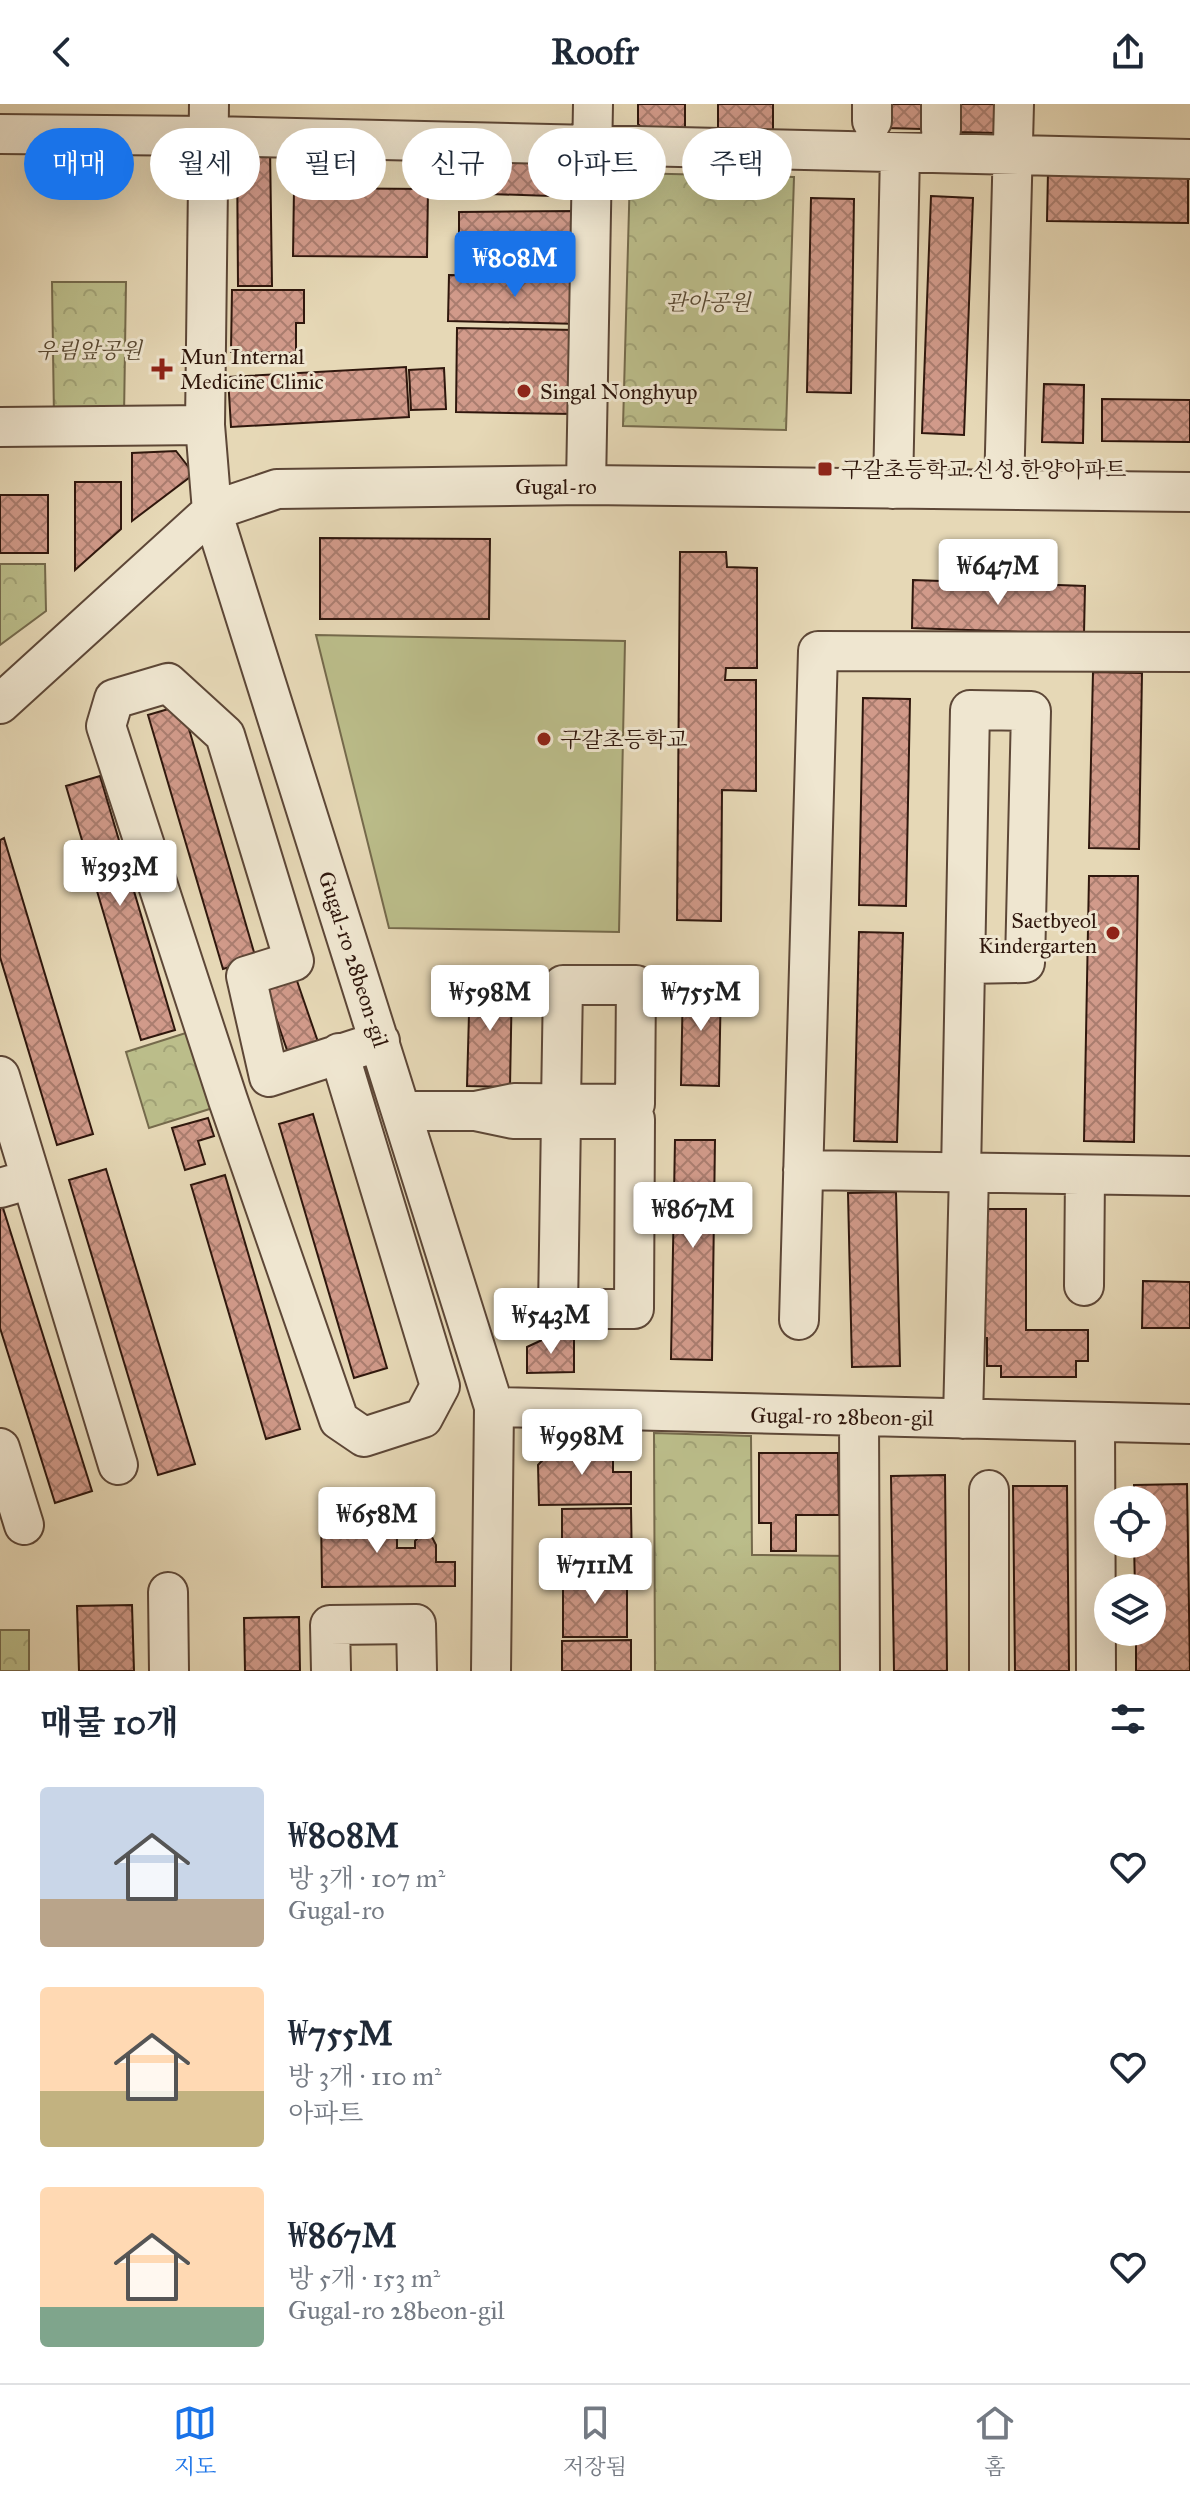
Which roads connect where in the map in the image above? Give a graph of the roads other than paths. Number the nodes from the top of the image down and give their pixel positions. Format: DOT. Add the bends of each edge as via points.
graph roads {
  1 [pos="593,104"];
  2 [pos="1014,104"];
  3 [pos="209,120"];
  4 [pos="592,128"];
  5 [pos="0,134"];
  6 [pos="528,141"];
  7 [pos="666,147"];
  8 [pos="900,153"];
  9 [pos="1014,155"];
  10 [pos="1190,159"];
  11 [pos="591,200"];
  12 [pos="205,425"];
  13 [pos="0,427"];
  14 [pos="586,485"];
  15 [pos="893,489"];
  16 [pos="1004,490"];
  17 [pos="1190,492"];
  18 [pos="212,511"];
  19 [pos="1190,652"];
  20 [pos="0,704"];
  21 [pos="965,964"];
  22 [pos="380,1041"];
  23 [pos="339,1053"];
  24 [pos="0,1076"];
  25 [pos="269,1077"];
  26 [pos="225,1090"];
  27 [pos="402,1111"];
  28 [pos="561,1111"];
  29 [pos="803,1170"];
  30 [pos="965,1173"];
  31 [pos="1085,1175"];
  32 [pos="1190,1176"];
  33 [pos="15,1183"];
  34 [pos="1084,1286"];
  35 [pos="799,1320"];
  36 [pos="494,1407"];
  37 [pos="859,1416"];
  38 [pos="963,1419"];
  39 [pos="1095,1422"];
  40 [pos="1190,1424"];
  41 [pos="0,1448"];
  42 [pos="118,1465"];
  43 [pos="989,1490"];
  44 [pos="24,1525"];
  45 [pos="168,1592"];
  46 [pos="169,1671"];
  47 [pos="331,1671"];
  48 [pos="417,1671"];
  49 [pos="491,1671"];
  50 [pos="860,1671"];
  51 [pos="989,1671"];
  52 [pos="1096,1671"];
  1 -- 4 [label="street"];
  2 -- 9 [label="street"];
  3 -- 5 [label="street"];
  3 -- 6 [label="street"];
  3 -- 12 [label="street, Gugal-ro 28beon-gil"];
  7 -- 8 [label="street"];
  8 -- 9 [label="street"];
  8 -- 15 [label="street"];
  9 -- 10 [label="street"];
  9 -- 16 [label="street"];
  11 -- 14 [label="street"];
  12 -- 13 [label="street"];
  12 -- 18 [label="street, Gugal-ro 28beon-gil"];
  14 -- 15 [label="street, Gugal-ro"];
  14 -- 18 [label="street, Gugal-ro" via="277,489"];
  15 -- 16 [label="street, Gugal-ro"];
  16 -- 17 [label="street, Gugal-ro"];
  18 -- 20 [label="street, Gugal-ro"];
  18 -- 22 [label="street, Gugal-ro 28beon-gil"];
  19 -- 29 [label="street" via="818,651"];
  21 -- 21 [label="street" via="970,710 1031,711 1025,963"];
  21 -- 30 [label="street"];
  22 -- 23 [label="street"];
  22 -- 27 [label="street, Gugal-ro 28beon-gil"];
  23 -- 25 [label="street"];
  23 -- 26 [label="street" via="440,1386 423,1418 364,1437 339,1420"];
  24 -- 33 [label="street"];
  25 -- 26 [label="street"];
  25 -- 26 [label="street" via="246,976 294,961 225,735 168,683 114,699 106,726"];
  27 -- 28 [label="street" via="475,1111 513,1119"];
  27 -- 36 [label="street, Gugal-ro 28beon-gil"];
  28 -- 28 [label="street" via="558,1309 634,1309 635,1119"];
  29 -- 30 [label="street"];
  29 -- 35 [label="street"];
  30 -- 31 [label="street"];
  30 -- 38 [label="street"];
  31 -- 32 [label="street"];
  31 -- 34 [label="street"];
  33 -- 42 [label="street"];
  36 -- 37 [label="street, Gugal-ro 28beon-gil"];
  36 -- 49 [label="street, Gugal-ro 28beon-gil"];
  37 -- 38 [label="street, Gugal-ro 28beon-gil"];
  37 -- 50 [label="street"];
  38 -- 39 [label="street, Gugal-ro 28beon-gil"];
  39 -- 40 [label="street, Gugal-ro 28beon-gil"];
  39 -- 52 [label="street"];
  41 -- 44 [label="street"];
  43 -- 51 [label="street"];
  45 -- 46 [label="street"];
  47 -- 48 [label="street" via="330,1625 416,1624"];
}
